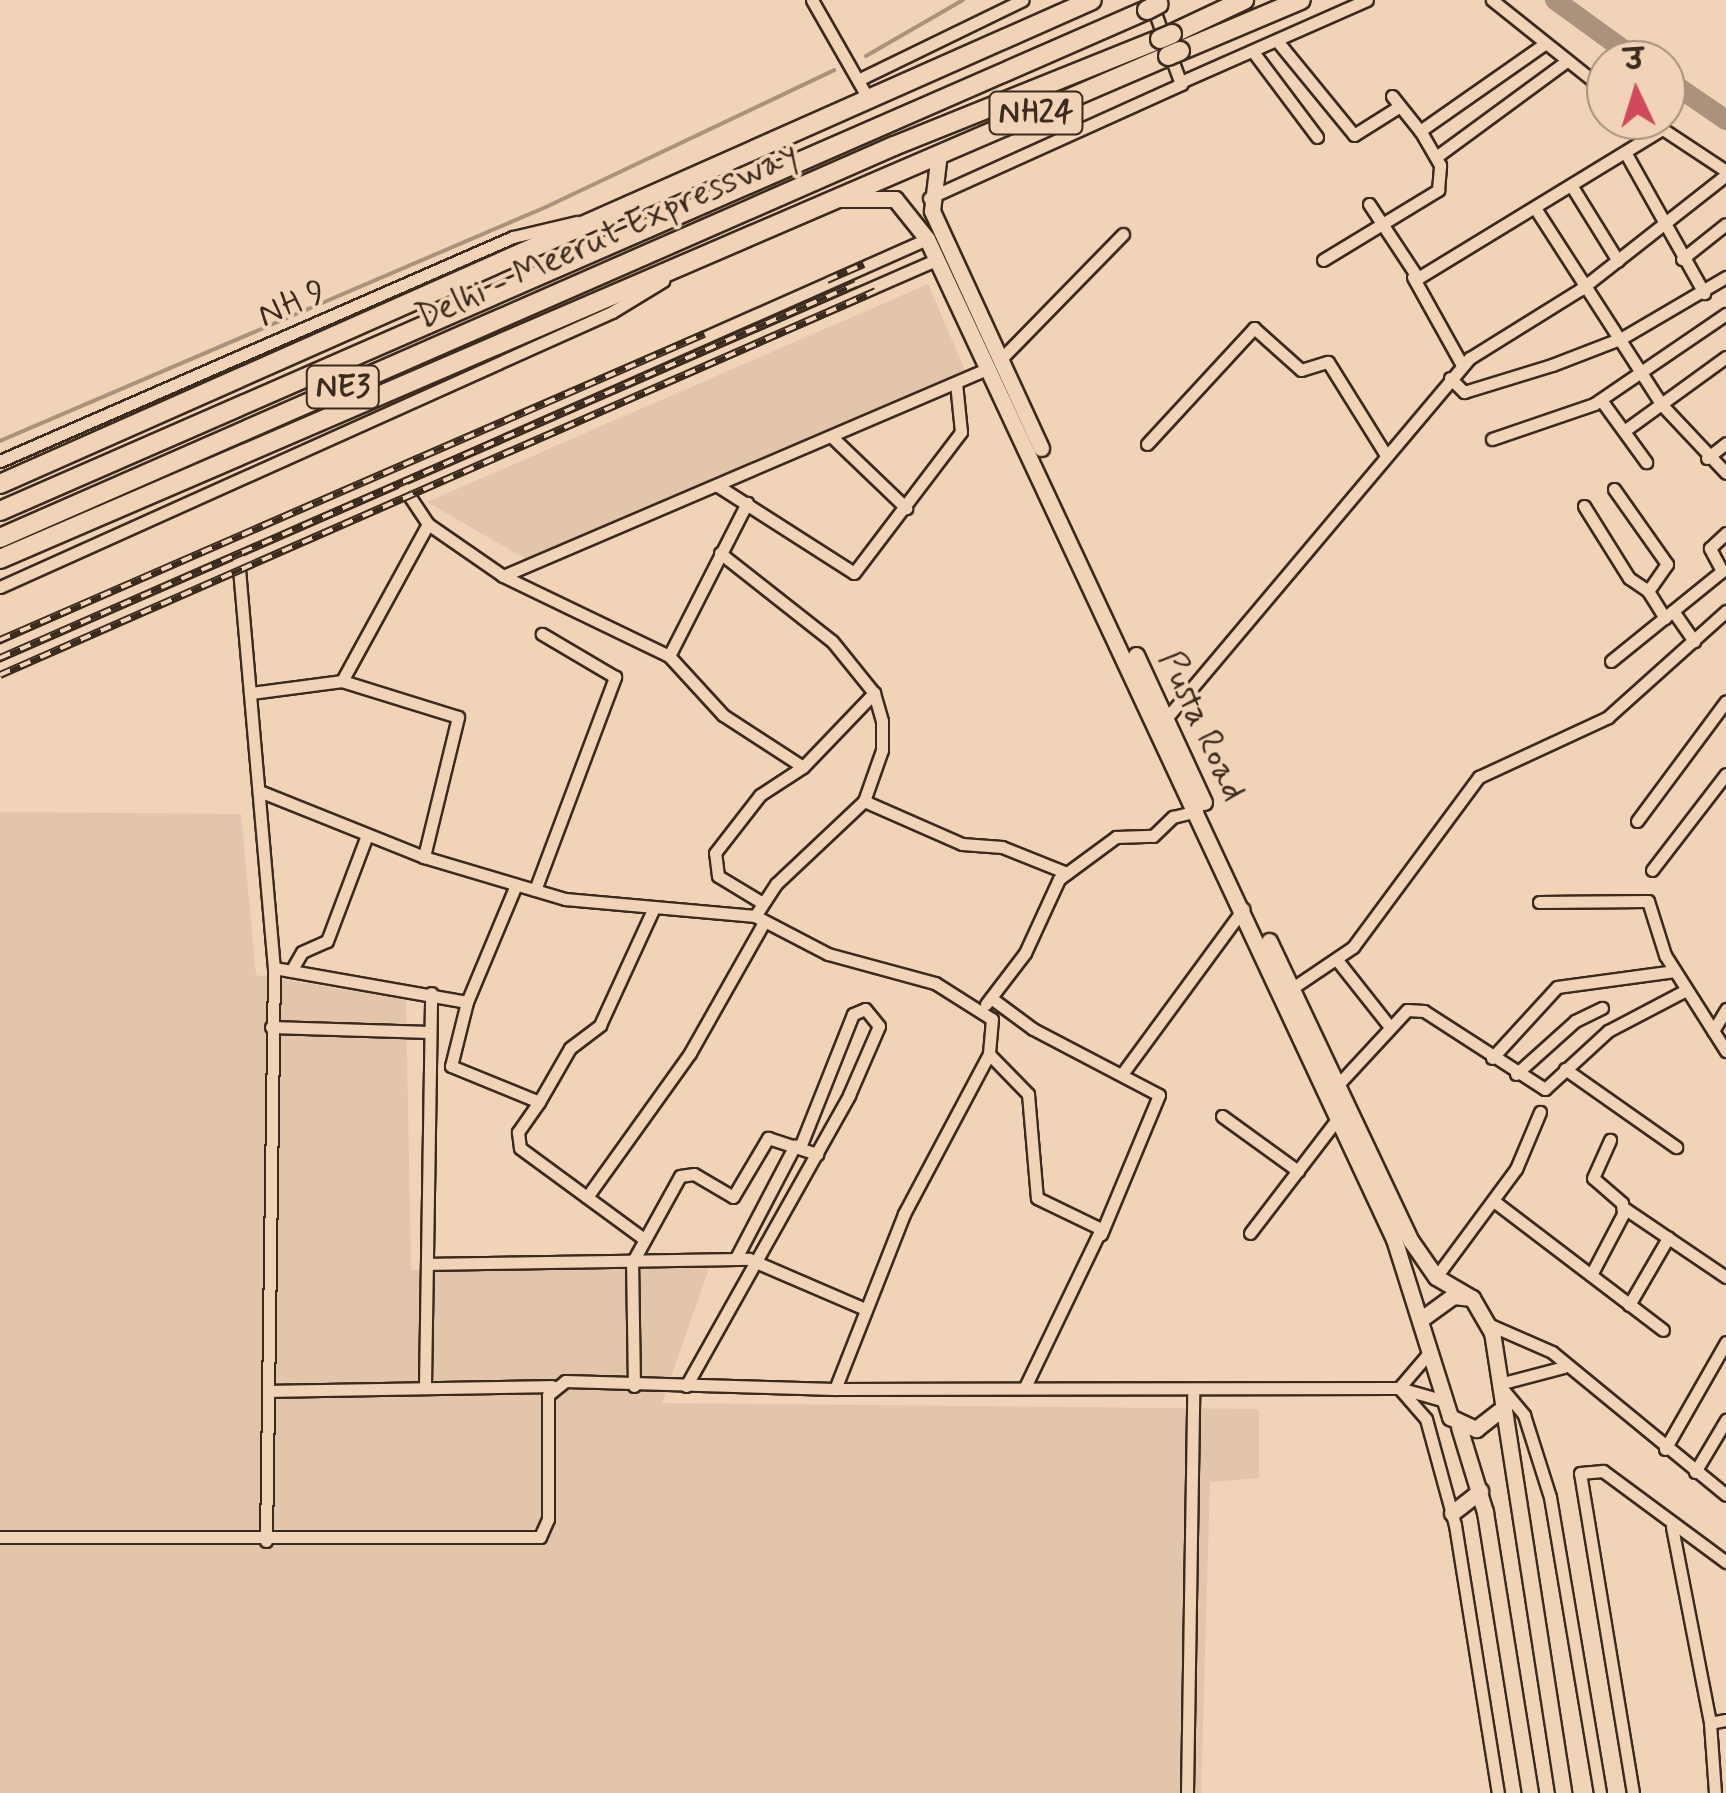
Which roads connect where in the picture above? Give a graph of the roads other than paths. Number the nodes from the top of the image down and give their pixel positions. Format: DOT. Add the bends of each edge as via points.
graph roads {
  1 [pos="812,0"];
  2 [pos="1023,0"];
  3 [pos="1092,0"];
  4 [pos="1244,0"];
  5 [pos="1301,0"];
  6 [pos="1367,0"];
  7 [pos="1492,0"];
  8 [pos="1156,4"];
  9 [pos="1278,42"];
  10 [pos="1170,45"];
  11 [pos="1542,45"];
  12 [pos="1254,53"];
  13 [pos="1564,63"];
  14 [pos="1586,78"];
  15 [pos="858,80"];
  16 [pos="1183,81"];
  17 [pos="869,100"];
  18 [pos="1420,131"];
  19 [pos="1317,137"];
  20 [pos="1644,140"];
  21 [pos="1678,140"];
  22 [pos="1625,152"];
  23 [pos="940,153"];
  24 [pos="1436,157"];
  25 [pos="1726,173"];
  26 [pos="1571,186"];
  27 [pos="930,198"];
  28 [pos="833,199"];
  29 [pos="1369,204"];
  30 [pos="1536,208"];
  31 [pos="612,213"];
  32 [pos="1380,223"];
  33 [pos="1726,224"];
  34 [pos="1662,226"];
  35 [pos="1122,234"];
  36 [pos="927,239"];
  37 [pos="700,258"];
  38 [pos="938,259"];
  39 [pos="1682,259"];
  40 [pos="1323,260"];
  41 [pos="1618,261"];
  42 [pos="1726,277"];
  43 [pos="1413,278"];
  44 [pos="1581,288"];
  45 [pos="1704,293"];
  46 [pos="1726,314"];
  47 [pos="1622,338"];
  48 [pos="1726,358"];
  49 [pos="994,364"];
  50 [pos="1462,365"];
  51 [pos="1642,376"];
  52 [pos="1450,378"];
  53 [pos="956,383"];
  54 [pos="1601,400"];
  55 [pos="1662,405"];
  56 [pos="1624,431"];
  57 [pos="832,436"];
  58 [pos="1492,440"];
  59 [pos="1726,443"];
  60 [pos="1148,444"];
  61 [pos="1386,456"];
  62 [pos="1707,458"];
  63 [pos="0,462"];
  64 [pos="1646,462"];
  65 [pos="1726,474"];
  66 [pos="397,475"];
  67 [pos="0,484"];
  68 [pos="718,486"];
  69 [pos="1614,489"];
  70 [pos="406,490"];
  71 [pos="747,503"];
  72 [pos="1584,506"];
  73 [pos="906,508"];
  74 [pos="0,511"];
  75 [pos="428,524"];
  76 [pos="1726,533"];
  77 [pos="0,538"];
  78 [pos="237,546"];
  79 [pos="720,553"];
  80 [pos="0,559"];
  81 [pos="240,564"];
  82 [pos="503,576"];
  83 [pos="0,587"];
  84 [pos="1648,591"];
  85 [pos="1726,611"];
  86 [pos="1669,615"];
  87 [pos="542,634"];
  88 [pos="1694,641"];
  89 [pos="0,650"];
  90 [pos="669,656"];
  91 [pos="1612,661"];
  92 [pos="0,668"];
  93 [pos="342,681"];
  94 [pos="251,693"];
  95 [pos="874,693"];
  96 [pos="1726,701"];
  97 [pos="1162,723"];
  98 [pos="802,767"];
  99 [pos="1726,774"];
  100 [pos="259,791"];
  101 [pos="864,801"];
  102 [pos="1197,811"];
  103 [pos="1637,821"];
  104 [pos="366,835"];
  105 [pos="424,857"];
  106 [pos="1652,870"];
  107 [pos="1066,873"];
  108 [pos="516,885"];
  109 [pos="535,890"];
  110 [pos="761,902"];
  111 [pos="1539,902"];
  112 [pos="1243,909"];
  113 [pos="653,910"];
  114 [pos="759,919"];
  115 [pos="1336,960"];
  116 [pos="274,968"];
  117 [pos="291,971"];
  118 [pos="1674,971"];
  119 [pos="1291,989"];
  120 [pos="1686,990"];
  121 [pos="431,994"];
  122 [pos="991,998"];
  123 [pos="467,1002"];
  124 [pos="1602,1008"];
  125 [pos="1726,1009"];
  126 [pos="980,1011"];
  127 [pos="270,1027"];
  128 [pos="1390,1027"];
  129 [pos="1712,1030"];
  130 [pos="430,1032"];
  131 [pos="1726,1051"];
  132 [pos="990,1054"];
  133 [pos="1492,1058"];
  134 [pos="1565,1069"];
  135 [pos="1122,1074"];
  136 [pos="1516,1074"];
  137 [pos="1332,1092"];
  138 [pos="539,1102"];
  139 [pos="1540,1112"];
  140 [pos="1222,1116"];
  141 [pos="1338,1118"];
  142 [pos="1610,1140"];
  143 [pos="797,1146"];
  144 [pos="1676,1146"];
  145 [pos="817,1154"];
  146 [pos="1298,1171"];
  147 [pos="587,1197"];
  148 [pos="1495,1202"];
  149 [pos="1624,1208"];
  150 [pos="1250,1233"];
  151 [pos="1101,1234"];
  152 [pos="1668,1238"];
  153 [pos="644,1239"];
  154 [pos="736,1258"];
  155 [pos="632,1262"];
  156 [pos="758,1262"];
  157 [pos="428,1264"];
  158 [pos="1591,1274"];
  159 [pos="1436,1277"];
  160 [pos="1726,1277"];
  161 [pos="1472,1298"];
  162 [pos="1629,1305"];
  163 [pos="864,1308"];
  164 [pos="1420,1320"];
  165 [pos="1488,1324"];
  166 [pos="1663,1330"];
  167 [pos="1726,1342"];
  168 [pos="1428,1354"];
  169 [pos="1564,1367"];
  170 [pos="426,1385"];
  171 [pos="552,1386"];
  172 [pos="634,1386"];
  173 [pos="686,1386"];
  174 [pos="1026,1386"];
  175 [pos="1504,1387"];
  176 [pos="1399,1388"];
  177 [pos="835,1389"];
  178 [pos="269,1390"];
  179 [pos="1193,1390"];
  180 [pos="1445,1401"];
  181 [pos="1499,1411"];
  182 [pos="1726,1420"];
  183 [pos="1528,1426"];
  184 [pos="1459,1427"];
  185 [pos="1665,1449"];
  186 [pos="1695,1472"];
  187 [pos="1480,1491"];
  188 [pos="1726,1494"];
  189 [pos="1452,1513"];
  190 [pos="1672,1527"];
  191 [pos="0,1537"];
  192 [pos="266,1540"];
  193 [pos="1726,1562"];
  194 [pos="1726,1720"];
  195 [pos="1710,1723"];
  196 [pos="1188,1793"];
  197 [pos="1498,1793"];
  198 [pos="1530,1793"];
  199 [pos="1562,1793"];
  200 [pos="1600,1793"];
  201 [pos="1633,1793"];
  202 [pos="1715,1793"];
  1 -- 15 [label="street"];
  2 -- 15 [label="street"];
  3 -- 17 [label="highway"];
  4 -- 10 [label="highway, Delhi - Meerut Expressway / NE3"];
  5 -- 10 [label="highway, NH24"];
  6 -- 9 [label="street"];
  7 -- 11 [label="street"];
  8 -- 16 [label="street"];
  8 -- 74 [label="highway, Delhi - Meerut Expressway / NE3"];
  9 -- 12 [label="street"];
  9 -- 18 [label="street" via="1354,135 1396,101"];
  10 -- 23 [label="highway, NH24"];
  10 -- 77 [label="highway, Delhi - Meerut Expressway / NE3" via="894,146"];
  11 -- 13 [label="street"];
  11 -- 18 [label="street"];
  12 -- 16 [label="street"];
  12 -- 19 [label="street"];
  13 -- 14 [label="street"];
  13 -- 24 [label="street"];
  15 -- 17 [label="street"];
  16 -- 27 [label="street"];
  17 -- 31 [label="highway"];
  18 -- 24 [label="street"];
  20 -- 22 [label="street"];
  21 -- 25 [label="street"];
  22 -- 26 [label="street"];
  22 -- 34 [label="street"];
  23 -- 27 [label="main road"];
  23 -- 28 [label="highway, NH24"];
  24 -- 32 [label="street" via="1438,190"];
  25 -- 34 [label="street"];
  26 -- 30 [label="street"];
  26 -- 41 [label="street"];
  27 -- 49 [label="main road, Pusta Road"];
  28 -- 36 [label="main road, Pusta Road" via="895,199"];
  28 -- 37 [label="highway"];
  29 -- 32 [label="street"];
  30 -- 43 [label="street"];
  30 -- 44 [label="street"];
  31 -- 63 [label="street, NH 9" via="513,237"];
  31 -- 67 [label="highway"];
  32 -- 40 [label="street"];
  32 -- 43 [label="street"];
  33 -- 39 [label="street"];
  34 -- 39 [label="street"];
  34 -- 41 [label="street"];
  35 -- 49 [label="street"];
  36 -- 38 [label="main road, Pusta Road"];
  36 -- 66 [label="street"];
  37 -- 80 [label="highway"];
  37 -- 83 [label="street" via="612,312"];
  38 -- 49 [label="main road, Pusta Road"];
  38 -- 70 [label="street"];
  39 -- 45 [label="street"];
  41 -- 44 [label="street"];
  42 -- 45 [label="street"];
  43 -- 50 [label="street"];
  44 -- 47 [label="street"];
  44 -- 50 [label="street"];
  45 -- 47 [label="street"];
  46 -- 51 [label="street"];
  47 -- 51 [label="street"];
  47 -- 52 [label="street" via="1467,391"];
  48 -- 55 [label="street"];
  49 -- 53 [label="street"];
  49 -- 97 [label="main road, Pusta Road"];
  50 -- 52 [label="street"];
  51 -- 54 [label="street"];
  51 -- 55 [label="street"];
  52 -- 61 [label="street"];
  53 -- 57 [label="street"];
  53 -- 73 [label="street" via="964,426"];
  54 -- 56 [label="street"];
  54 -- 58 [label="street"];
  55 -- 56 [label="street"];
  55 -- 62 [label="street"];
  56 -- 64 [label="street"];
  57 -- 68 [label="street"];
  57 -- 73 [label="street"];
  59 -- 62 [label="street"];
  60 -- 61 [label="street" via="1254,328 1301,370 1326,360"];
  61 -- 97 [label="street"];
  62 -- 65 [label="street"];
  66 -- 70 [label="street"];
  66 -- 78 [label="street"];
  68 -- 71 [label="street"];
  68 -- 82 [label="street"];
  69 -- 84 [label="street" via="1667,564"];
  70 -- 75 [label="street"];
  70 -- 81 [label="street"];
  71 -- 73 [label="street" via="850,574"];
  71 -- 79 [label="street"];
  72 -- 84 [label="street" via="1629,578"];
  75 -- 82 [label="street"];
  75 -- 93 [label="street"];
  76 -- 86 [label="street" via="1710,548 1722,571"];
  78 -- 81 [label="street"];
  78 -- 89 [label="street"];
  79 -- 90 [label="street"];
  79 -- 95 [label="street" via="806,615"];
  81 -- 92 [label="street"];
  81 -- 94 [label="street"];
  82 -- 90 [label="street"];
  84 -- 86 [label="street"];
  85 -- 88 [label="street"];
  86 -- 88 [label="street"];
  86 -- 91 [label="street"];
  87 -- 109 [label="street" via="616,677"];
  88 -- 115 [label="street" via="1608,717 1478,778"];
  90 -- 98 [label="street" via="723,715"];
  93 -- 94 [label="street"];
  93 -- 105 [label="street" via="458,717"];
  94 -- 100 [label="street"];
  95 -- 98 [label="street"];
  95 -- 101 [label="street" via="882,750"];
  96 -- 103 [label="street"];
  97 -- 102 [label="main road, Pusta Road"];
  97 -- 119 [label="main road, Pusta Road"];
  98 -- 110 [label="street" via="760,795 715,853 718,876"];
  99 -- 106 [label="street"];
  100 -- 104 [label="street"];
  100 -- 116 [label="street"];
  101 -- 107 [label="street" via="962,844 1002,847"];
  101 -- 110 [label="street"];
  102 -- 107 [label="street" via="1173,816 1152,836 1116,837"];
  102 -- 112 [label="main road, Pusta Road"];
  104 -- 105 [label="street"];
  104 -- 117 [label="street" via="327,941 302,952"];
  105 -- 108 [label="street"];
  107 -- 122 [label="street"];
  108 -- 109 [label="street"];
  108 -- 123 [label="street"];
  109 -- 113 [label="street"];
  110 -- 114 [label="street"];
  111 -- 118 [label="street" via="1648,901"];
  112 -- 135 [label="street"];
  112 -- 137 [label="main road, Pusta Road"];
  113 -- 114 [label="street"];
  113 -- 138 [label="street" via="600,1025 570,1048"];
  114 -- 126 [label="street" via="828,954 936,983"];
  114 -- 147 [label="street" via="690,1053"];
  115 -- 119 [label="street"];
  115 -- 128 [label="street"];
  116 -- 117 [label="street"];
  116 -- 127 [label="street"];
  117 -- 121 [label="street"];
  118 -- 120 [label="street"];
  118 -- 133 [label="street" via="1557,987"];
  119 -- 137 [label="main road, Pusta Road"];
  120 -- 129 [label="street"];
  120 -- 134 [label="street" via="1608,1031"];
  121 -- 123 [label="street"];
  121 -- 130 [label="street"];
  122 -- 126 [label="street"];
  122 -- 135 [label="street"];
  123 -- 138 [label="street" via="451,1066"];
  124 -- 136 [label="street" via="1574,1021"];
  125 -- 129 [label="street"];
  126 -- 132 [label="street" via="994,1026"];
  127 -- 130 [label="street"];
  127 -- 178 [label="street"];
  128 -- 133 [label="street" via="1419,1009"];
  128 -- 137 [label="street"];
  129 -- 131 [label="street"];
  130 -- 157 [label="street"];
  132 -- 151 [label="street" via="1028,1094 1036,1198 1096,1224"];
  132 -- 163 [label="street"];
  133 -- 136 [label="street"];
  134 -- 136 [label="street" via="1545,1088"];
  134 -- 144 [label="street"];
  135 -- 151 [label="street" via="1159,1095"];
  137 -- 141 [label="main road, Pusta Road"];
  137 -- 159 [label="main road, Pusta Road"];
  138 -- 147 [label="street" via="518,1132 520,1148"];
  139 -- 148 [label="street"];
  140 -- 146 [label="street"];
  141 -- 146 [label="street"];
  141 -- 164 [label="main road, Pusta Road" via="1404,1262"];
  142 -- 149 [label="street" via="1592,1178"];
  143 -- 145 [label="street"];
  143 -- 145 [label="street" via="854,1014 865,1009 877,1016 876,1034"];
  143 -- 153 [label="street" via="768,1138 733,1197 694,1174 680,1176"];
  143 -- 154 [label="street"];
  145 -- 156 [label="street"];
  146 -- 150 [label="street"];
  147 -- 153 [label="street"];
  148 -- 158 [label="street"];
  148 -- 159 [label="street"];
  149 -- 152 [label="street"];
  149 -- 158 [label="street"];
  151 -- 174 [label="street"];
  152 -- 160 [label="street"];
  152 -- 162 [label="street"];
  153 -- 155 [label="street"];
  154 -- 155 [label="street"];
  154 -- 156 [label="street"];
  155 -- 157 [label="street"];
  155 -- 172 [label="street"];
  156 -- 163 [label="street"];
  156 -- 173 [label="street"];
  157 -- 170 [label="street"];
  158 -- 162 [label="street"];
  159 -- 161 [label="main road, Pusta Road"];
  161 -- 164 [label="main road" via="1453,1296"];
  161 -- 165 [label="main road"];
  162 -- 166 [label="street"];
  163 -- 177 [label="street"];
  164 -- 168 [label="main road, Pusta Road"];
  165 -- 169 [label="street" via="1518,1332"];
  165 -- 175 [label="main road"];
  167 -- 185 [label="street"];
  168 -- 176 [label="street"];
  168 -- 180 [label="main road, Pusta Road"];
  169 -- 175 [label="street"];
  169 -- 185 [label="street"];
  170 -- 171 [label="street"];
  170 -- 178 [label="street"];
  171 -- 172 [label="street"];
  171 -- 192 [label="street" via="548,1528 540,1537"];
  172 -- 173 [label="street"];
  173 -- 177 [label="street"];
  174 -- 177 [label="street"];
  174 -- 179 [label="street"];
  175 -- 181 [label="main road"];
  175 -- 183 [label="street"];
  176 -- 179 [label="street"];
  176 -- 180 [label="street"];
  176 -- 189 [label="street" via="1426,1419"];
  178 -- 192 [label="street"];
  179 -- 196 [label="street"];
  180 -- 184 [label="main road, Pusta Road"];
  181 -- 183 [label="street"];
  181 -- 184 [label="main road" via="1476,1429"];
  181 -- 199 [label="main road"];
  182 -- 186 [label="street"];
  183 -- 200 [label="street" via="1550,1497"];
  184 -- 187 [label="main road, Pusta Road"];
  185 -- 186 [label="street"];
  186 -- 188 [label="street"];
  187 -- 189 [label="main road"];
  187 -- 198 [label="main road, Pusta Road"];
  189 -- 197 [label="street"];
  190 -- 193 [label="street"];
  190 -- 195 [label="street"];
  190 -- 201 [label="street" via="1603,1470 1580,1473"];
  191 -- 192 [label="street"];
  194 -- 195 [label="street"];
  195 -- 202 [label="street"];
}
